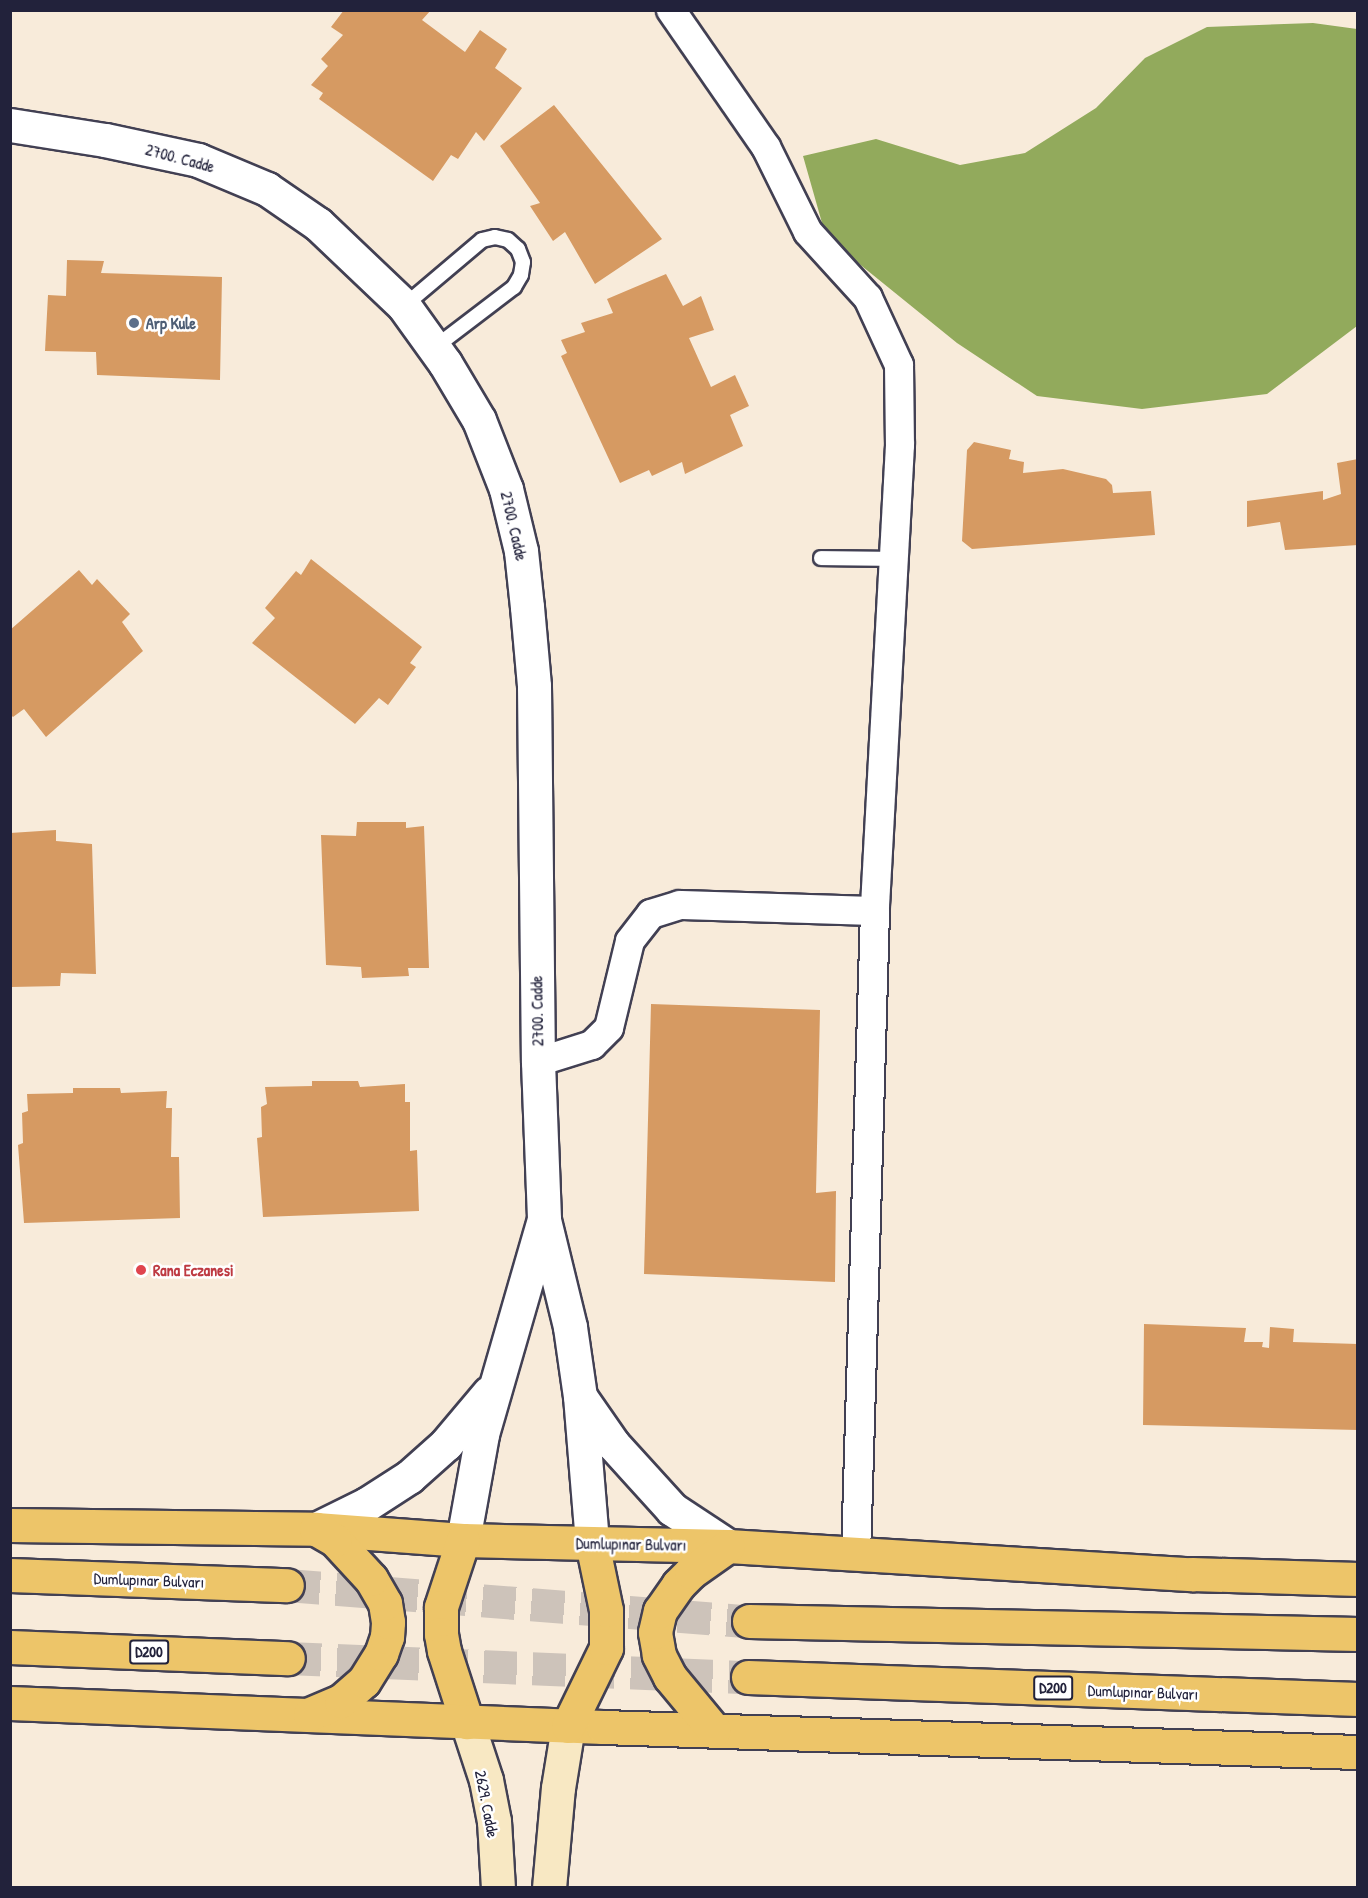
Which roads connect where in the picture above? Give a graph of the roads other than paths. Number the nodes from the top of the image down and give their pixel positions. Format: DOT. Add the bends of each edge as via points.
graph roads {
  1 [pos="671,10"];
  2 [pos="10,125"];
  3 [pos="404,306"];
  4 [pos="434,348"];
  5 [pos="821,558"];
  6 [pos="894,559"];
  7 [pos="875,910"];
  8 [pos="538,1062"];
  9 [pos="544,1220"];
  10 [pos="496,1385"];
  11 [pos="580,1396"];
  12 [pos="10,1525"];
  13 [pos="316,1529"];
  14 [pos="463,1540"];
  15 [pos="592,1543"];
  16 [pos="728,1546"];
  17 [pos="855,1554"];
  18 [pos="10,1575"];
  19 [pos="1358,1579"];
  20 [pos="287,1585"];
  21 [pos="749,1621"];
  22 [pos="1358,1634"];
  23 [pos="10,1647"];
  24 [pos="288,1658"];
  25 [pos="748,1677"];
  26 [pos="1358,1699"];
  27 [pos="10,1702"];
  28 [pos="309,1715"];
  29 [pos="467,1722"];
  30 [pos="568,1726"];
  31 [pos="714,1730"];
  32 [pos="1358,1752"];
  33 [pos="498,1887"];
  34 [pos="549,1887"];
  1 -- 6 [label="street" via="766,147 808,232 868,298 899,365 900,445"];
  2 -- 3 [label="street, 2700. Cadde" via="198,160 267,189 318,224"];
  3 -- 4 [label="street, 2700. Cadde"];
  3 -- 4 [label="lane" via="482,240 508,240 518,249 523,262 514,287"];
  4 -- 8 [label="street, 2700. Cadde" via="479,420 506,489 521,551 534,686"];
  5 -- 6 [label="lane"];
  6 -- 7 [label="street"];
  7 -- 8 [label="street" via="680,905 651,914 630,941 609,1028 592,1045"];
  7 -- 17 [label="street"];
  8 -- 9 [label="street, 2700. Cadde"];
  9 -- 10 [label="street, 2700. Cadde"];
  9 -- 11 [label="street, 2700. Cadde" via="570,1327"];
  10 -- 13 [label="street" via="446,1443 409,1477 367,1504"];
  10 -- 14 [label="street, 2700. Cadde" via="475,1467"];
  11 -- 15 [label="street, 2700. Cadde"];
  11 -- 16 [label="street" via="612,1444 672,1509"];
  12 -- 13 [label="highway, Dumlupınar Bulvarı"];
  13 -- 14 [label="highway, Dumlupınar Bulvarı"];
  13 -- 28 [label="highway" via="335,1540 371,1579 385,1603 388,1622 381,1654 364,1681 341,1701"];
  14 -- 15 [label="highway, Dumlupınar Bulvarı"];
  14 -- 29 [label="highway" via="441,1607 441,1634"];
  15 -- 16 [label="highway, Dumlupınar Bulvarı"];
  15 -- 30 [label="highway" via="606,1610 606,1648"];
  16 -- 17 [label="highway, Dumlupınar Bulvarı"];
  16 -- 31 [label="highway" via="678,1585 660,1611 655,1632 659,1655 670,1677"];
  17 -- 19 [label="highway, Dumlupınar Bulvarı" via="1192,1574"];
  18 -- 20 [label="highway, Dumlupınar Bulvarı"];
  21 -- 22 [label="highway"];
  23 -- 24 [label="highway, D200"];
  25 -- 26 [label="highway, Dumlupınar Bulvarı / D200"];
  27 -- 28 [label="highway"];
  28 -- 29 [label="highway"];
  29 -- 30 [label="highway"];
  29 -- 33 [label="main road, 2629. Cadde" via="486,1780 494,1821"];
  30 -- 31 [label="highway"];
  30 -- 34 [label="main road"];
  31 -- 32 [label="highway"];
}
